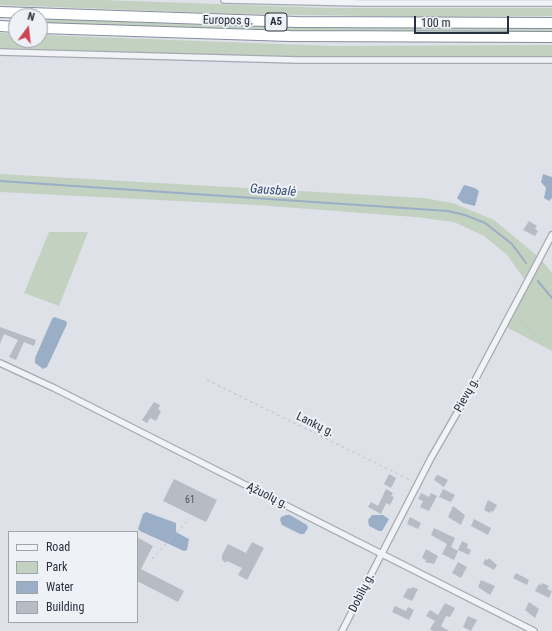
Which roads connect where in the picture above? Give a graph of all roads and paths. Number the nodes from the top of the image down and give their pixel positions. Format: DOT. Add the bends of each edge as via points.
graph roads {
  1 [pos="224,0"];
  2 [pos="552,3"];
  3 [pos="0,12"];
  4 [pos="552,24"];
  5 [pos="48,28"];
  6 [pos="552,37"];
  7 [pos="0,52"];
  8 [pos="552,60"];
  9 [pos="552,236"];
  10 [pos="512,311"];
  11 [pos="536,338"];
  12 [pos="0,364"];
  13 [pos="207,380"];
  14 [pos="418,484"];
  15 [pos="189,519"];
  16 [pos="382,554"];
  17 [pos="152,559"];
  18 [pos="342,631"];
  19 [pos="534,631"];
  1 -- 2 [label="street"];
  3 -- 4 [label="highway, Europos g. / A5" via="297,22"];
  5 -- 6 [label="highway, Europos g. / A5" via="298,36"];
  7 -- 8 [label="street" via="262,59"];
  9 -- 10 [label="street, Pievų g."];
  10 -- 11 [label="path"];
  10 -- 14 [label="street, Pievų g."];
  12 -- 16 [label="street, Ąžuolų g." via="54,388"];
  13 -- 14 [label="path, Lankų g."];
  14 -- 16 [label="street, Pievų g."];
  15 -- 17 [label="path"];
  16 -- 18 [label="street, Dobilų g."];
  16 -- 19 [label="street, Ąžuolų g."];
}
